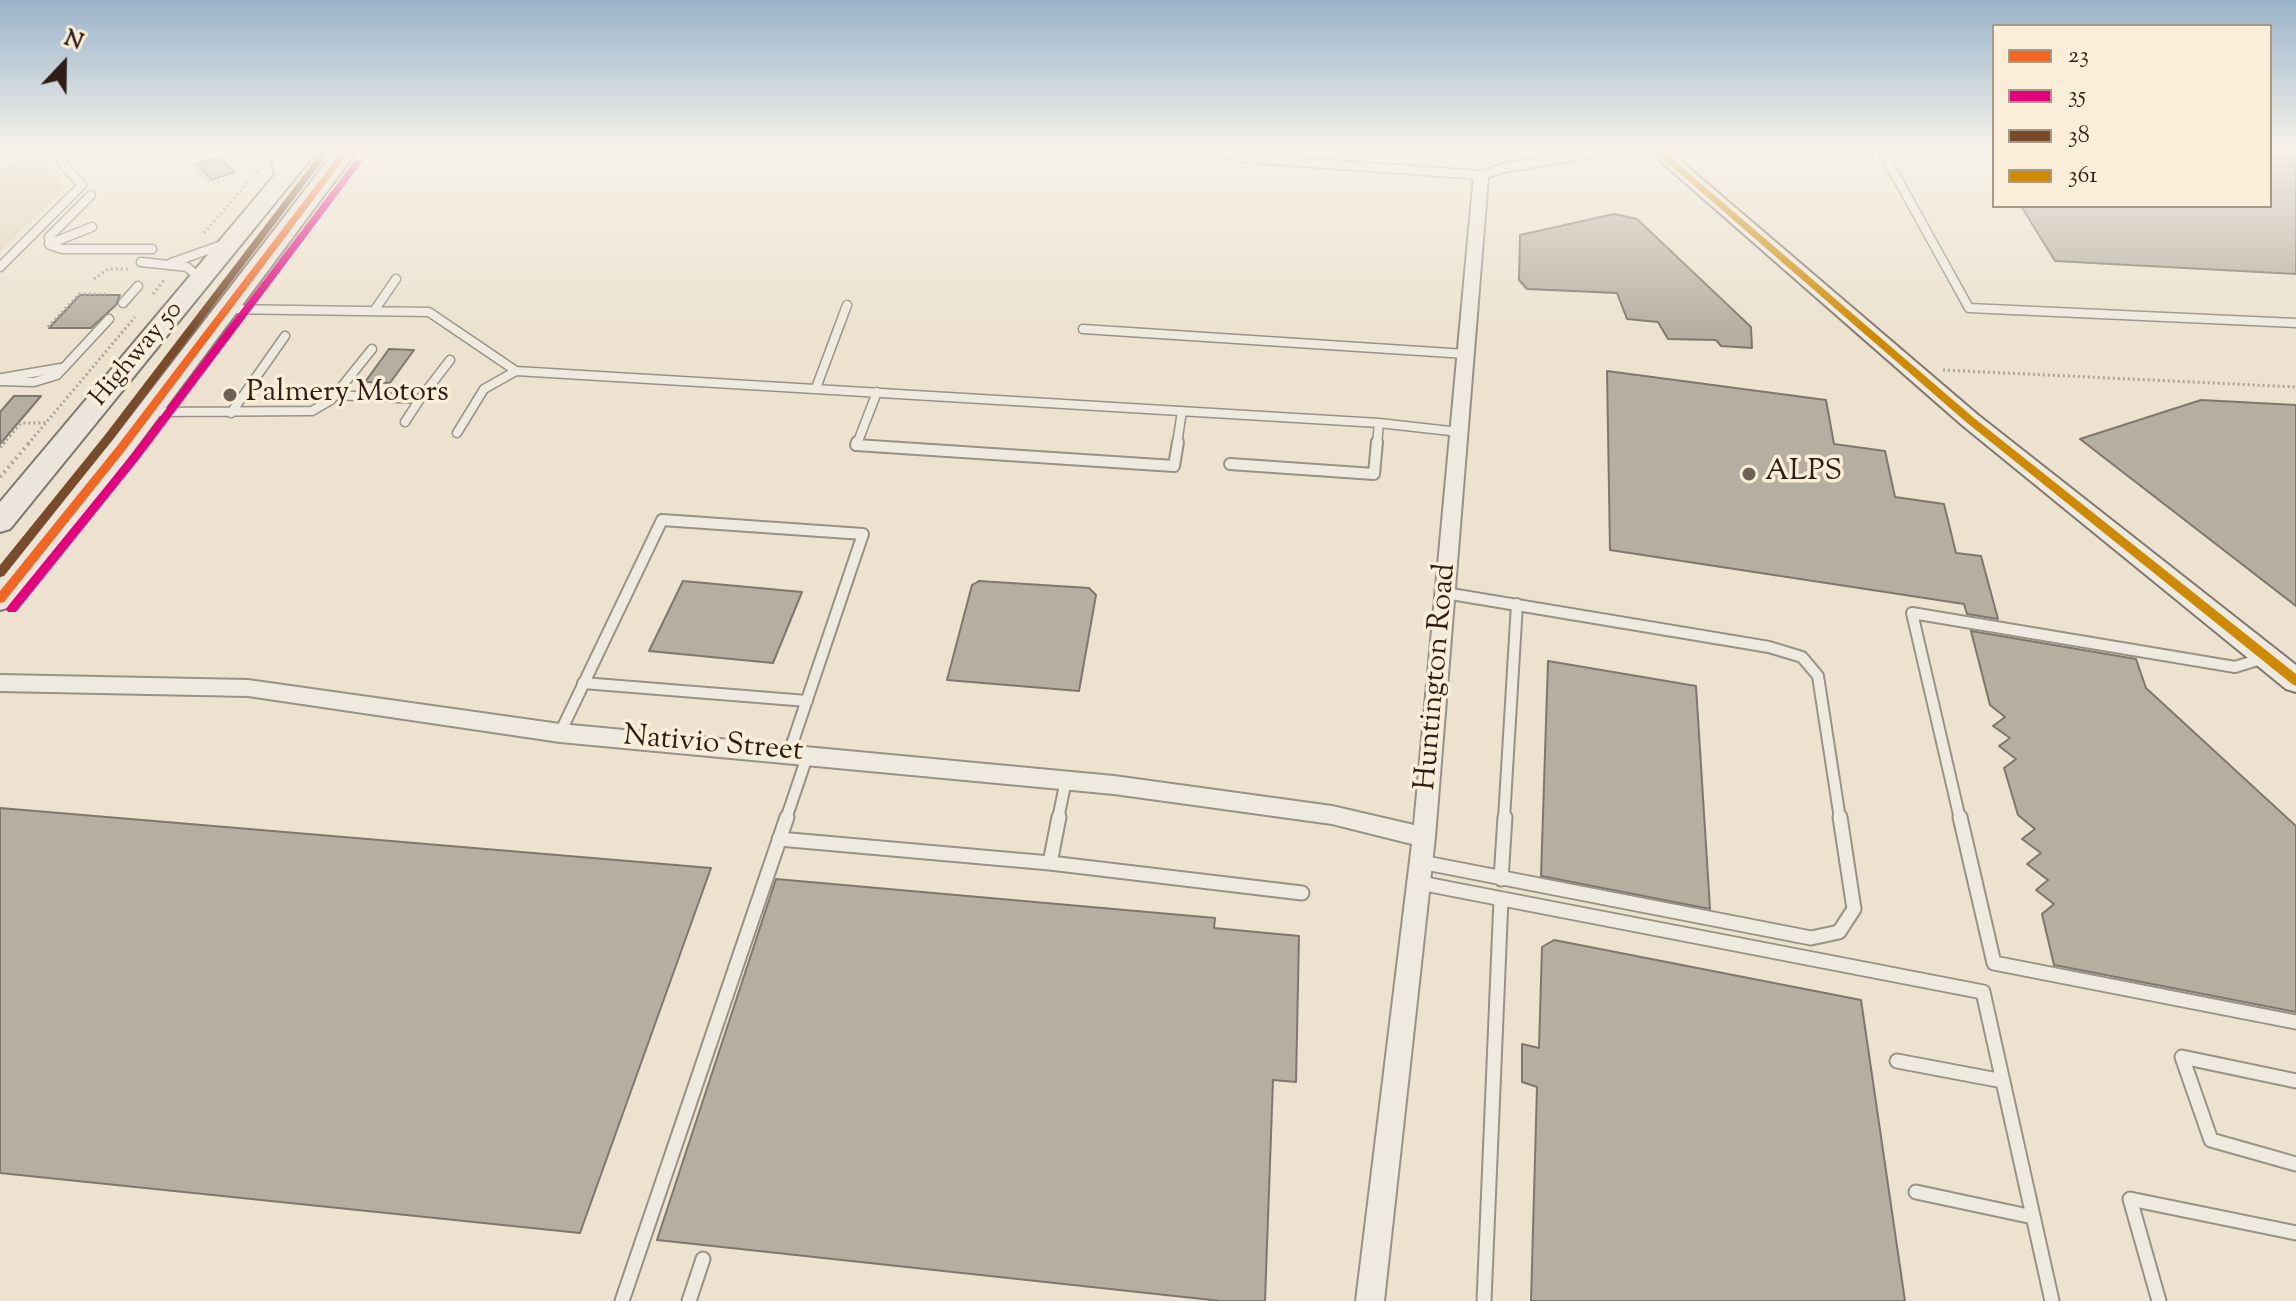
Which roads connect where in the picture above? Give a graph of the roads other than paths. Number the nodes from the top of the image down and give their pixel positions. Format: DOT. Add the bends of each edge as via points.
graph roads {
  1 [pos="55,212"];
  2 [pos="74,212"];
  3 [pos="256,212"];
  4 [pos="300,212"];
  5 [pos="1478,212"];
  6 [pos="1728,212"];
  7 [pos="1916,212"];
  8 [pos="92,227"];
  9 [pos="235,237"];
  10 [pos="49,244"];
  11 [pos="152,249"];
  12 [pos="141,262"];
  13 [pos="171,263"];
  14 [pos="0,267"];
  15 [pos="201,279"];
  16 [pos="396,279"];
  17 [pos="138,286"];
  18 [pos="123,299"];
  19 [pos="847,305"];
  20 [pos="226,309"];
  21 [pos="374,311"];
  22 [pos="109,319"];
  23 [pos="2296,323"];
  24 [pos="1083,329"];
  25 [pos="285,336"];
  26 [pos="372,349"];
  27 [pos="1466,354"];
  28 [pos="450,360"];
  29 [pos="516,371"];
  30 [pos="0,380"];
  31 [pos="816,388"];
  32 [pos="877,392"];
  33 [pos="335,395"];
  34 [pos="420,399"];
  35 [pos="1182,411"];
  36 [pos="148,412"];
  37 [pos="231,413"];
  38 [pos="405,422"];
  39 [pos="1379,423"];
  40 [pos="1459,432"];
  41 [pos="457,433"];
  42 [pos="1230,464"];
  43 [pos="0,522"];
  44 [pos="1445,593"];
  45 [pos="0,599"];
  46 [pos="1517,604"];
  47 [pos="2266,657"];
  48 [pos="2296,681"];
  49 [pos="0,683"];
  50 [pos="583,683"];
  51 [pos="807,701"];
  52 [pos="560,733"];
  53 [pos="799,754"];
  54 [pos="1066,780"];
  55 [pos="1424,837"];
  56 [pos="779,839"];
  57 [pos="1050,863"];
  58 [pos="1419,872"];
  59 [pos="1501,879"];
  60 [pos="1302,893"];
  61 [pos="1501,899"];
  62 [pos="2296,1022"];
  63 [pos="1897,1061"];
  64 [pos="2003,1081"];
  65 [pos="2296,1081"];
  66 [pos="2296,1164"];
  67 [pos="1916,1192"];
  68 [pos="2033,1217"];
  69 [pos="2296,1233"];
  70 [pos="703,1259"];
  71 [pos="622,1301"];
  72 [pos="689,1301"];
  73 [pos="1370,1301"];
  74 [pos="1484,1301"];
  75 [pos="2052,1301"];
  76 [pos="2159,1301"];
  1 -- 14 [label="lane"];
  2 -- 10 [label="lane" via="53,232"];
  3 -- 9 [label="main road, Highway 50"];
  4 -- 20 [label="main road, Highway 50"];
  5 -- 27 [label="street, Huntington Road"];
  6 -- 47 [label="street" via="1909,368"];
  7 -- 23 [label="lane" via="1969,308"];
  8 -- 10 [label="lane"];
  9 -- 13 [label="lane" via="209,252"];
  9 -- 15 [label="main road, Highway 50"];
  10 -- 11 [label="lane" via="62,249"];
  12 -- 13 [label="lane"];
  13 -- 15 [label="lane"];
  15 -- 43 [label="main road, Highway 50"];
  16 -- 21 [label="lane"];
  17 -- 18 [label="lane"];
  19 -- 31 [label="lane"];
  20 -- 21 [label="lane"];
  20 -- 36 [label="main road, Highway 50"];
  21 -- 29 [label="lane" via="429,312"];
  22 -- 30 [label="lane" via="67,366"];
  24 -- 27 [label="lane"];
  25 -- 37 [label="lane"];
  26 -- 33 [label="lane"];
  27 -- 40 [label="street, Huntington Road"];
  28 -- 34 [label="lane"];
  29 -- 31 [label="lane"];
  29 -- 41 [label="lane" via="484,389"];
  31 -- 32 [label="lane"];
  32 -- 35 [label="lane"];
  32 -- 35 [label="lane" via="856,445 1174,466"];
  33 -- 34 [label="lane"];
  33 -- 37 [label="lane" via="312,411"];
  34 -- 38 [label="lane"];
  35 -- 39 [label="lane"];
  36 -- 37 [label="lane"];
  36 -- 45 [label="main road, Highway 50"];
  39 -- 40 [label="lane"];
  39 -- 42 [label="lane" via="1374,474"];
  40 -- 44 [label="street, Huntington Road"];
  44 -- 46 [label="lane"];
  44 -- 55 [label="street, Huntington Road"];
  46 -- 59 [label="lane"];
  46 -- 59 [label="lane" via="1802,657 1818,676 1854,909 1839,932 1811,938"];
  47 -- 48 [label="street"];
  47 -- 62 [label="lane" via="2235,667 1912,613 1994,963"];
  49 -- 52 [label="street, Nativio Street" via="248,688"];
  50 -- 51 [label="lane"];
  50 -- 51 [label="lane" via="662,520 863,534"];
  50 -- 52 [label="lane"];
  51 -- 53 [label="lane"];
  52 -- 53 [label="street, Nativio Street"];
  53 -- 54 [label="street, Nativio Street"];
  53 -- 56 [label="lane"];
  54 -- 55 [label="street, Nativio Street" via="1332,815"];
  54 -- 57 [label="lane"];
  55 -- 58 [label="street, Huntington Road"];
  56 -- 57 [label="lane"];
  56 -- 71 [label="lane"];
  57 -- 60 [label="lane"];
  58 -- 59 [label="lane"];
  58 -- 61 [label="lane"];
  58 -- 73 [label="street, Huntington Road"];
  61 -- 64 [label="lane" via="1983,992"];
  61 -- 74 [label="lane"];
  63 -- 64 [label="lane"];
  64 -- 68 [label="lane"];
  65 -- 66 [label="lane" via="2182,1057 2211,1140"];
  67 -- 68 [label="lane"];
  68 -- 75 [label="lane"];
  69 -- 76 [label="lane" via="2130,1199"];
  70 -- 72 [label="lane"];
}
